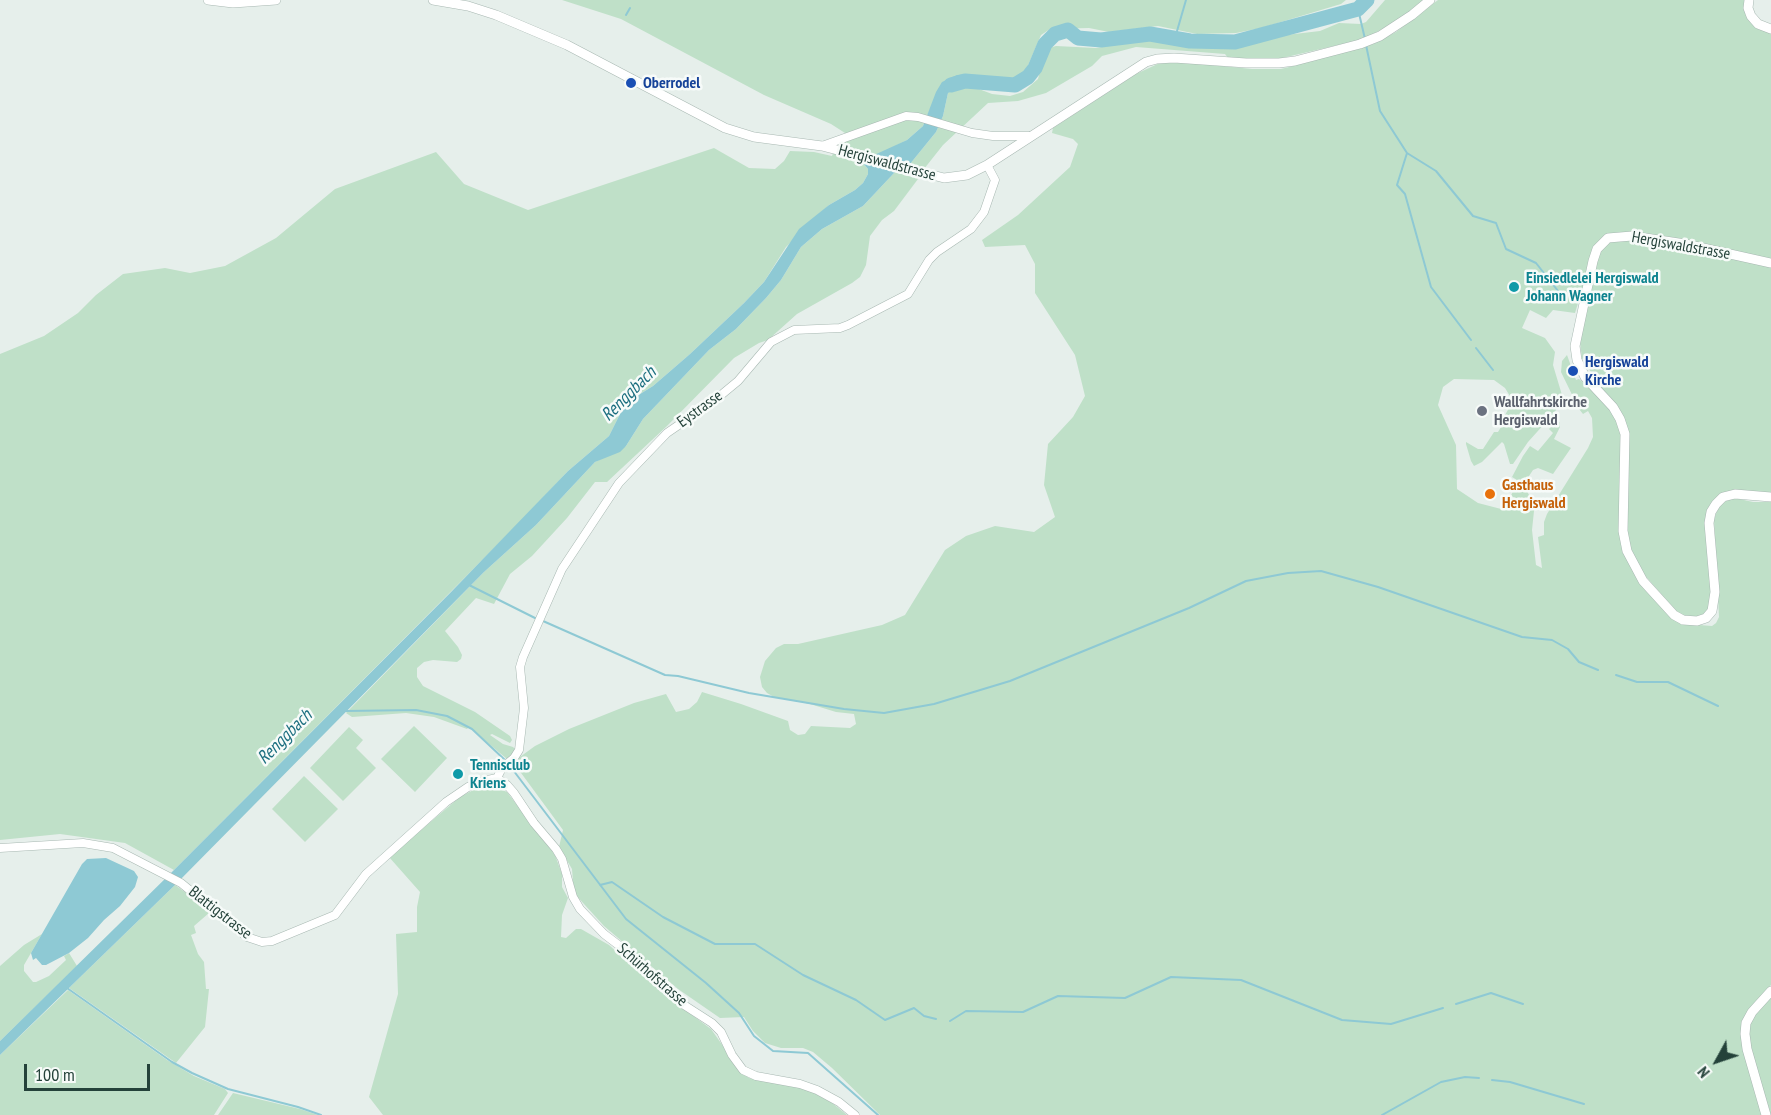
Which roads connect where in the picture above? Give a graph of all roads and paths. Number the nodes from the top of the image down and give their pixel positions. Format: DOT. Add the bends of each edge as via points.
graph roads {
  1 [pos="208,0"];
  2 [pos="276,0"];
  3 [pos="433,0"];
  4 [pos="1430,0"];
  5 [pos="1749,0"];
  6 [pos="1771,29"];
  7 [pos="1030,136"];
  8 [pos="822,146"];
  9 [pos="987,165"];
  10 [pos="1771,263"];
  11 [pos="1771,497"];
  12 [pos="496,778"];
  13 [pos="0,849"];
  14 [pos="1771,991"];
  15 [pos="855,1115"];
  16 [pos="1766,1115"];
  1 -- 2 [label="street"];
  3 -- 8 [label="street, Hergiswaldstrasse" via="496,15 567,45 725,128 754,137"];
  4 -- 7 [label="street, Hergiswaldstrasse" via="1371,40 1279,63 1174,58 1146,62"];
  5 -- 6 [label="street" via="1751,16"];
  7 -- 8 [label="street" via="972,133 906,116"];
  7 -- 9 [label="street, Hergiswaldstrasse"];
  8 -- 9 [label="street, Hergiswaldstrasse" via="944,178 967,175"];
  9 -- 12 [label="street, Eystrasse" via="995,180 984,212 971,229 929,260 908,294 840,328 794,330 771,342 738,381 667,433 619,483 562,569 523,657 520,674 524,708 519,750"];
  10 -- 11 [label="street, Hergiswaldstrasse" via="1685,244 1632,236 1608,238 1597,249 1593,261 1575,346 1585,377 1613,407 1625,434 1626,551 1643,581 1674,615 1697,621 1712,611 1715,592 1709,523 1716,504 1735,494"];
  12 -- 13 [label="street, Blattigstrasse" via="468,787 446,802 366,874 335,915 278,940 264,942 247,937 181,883 113,848 83,843"];
  12 -- 15 [label="street, Schürhofstrasse" via="514,793 556,849 580,909 684,1005 722,1032 743,1070 800,1083 839,1102"];
  14 -- 16 [label="street" via="1752,1012 1745,1034"];
}
